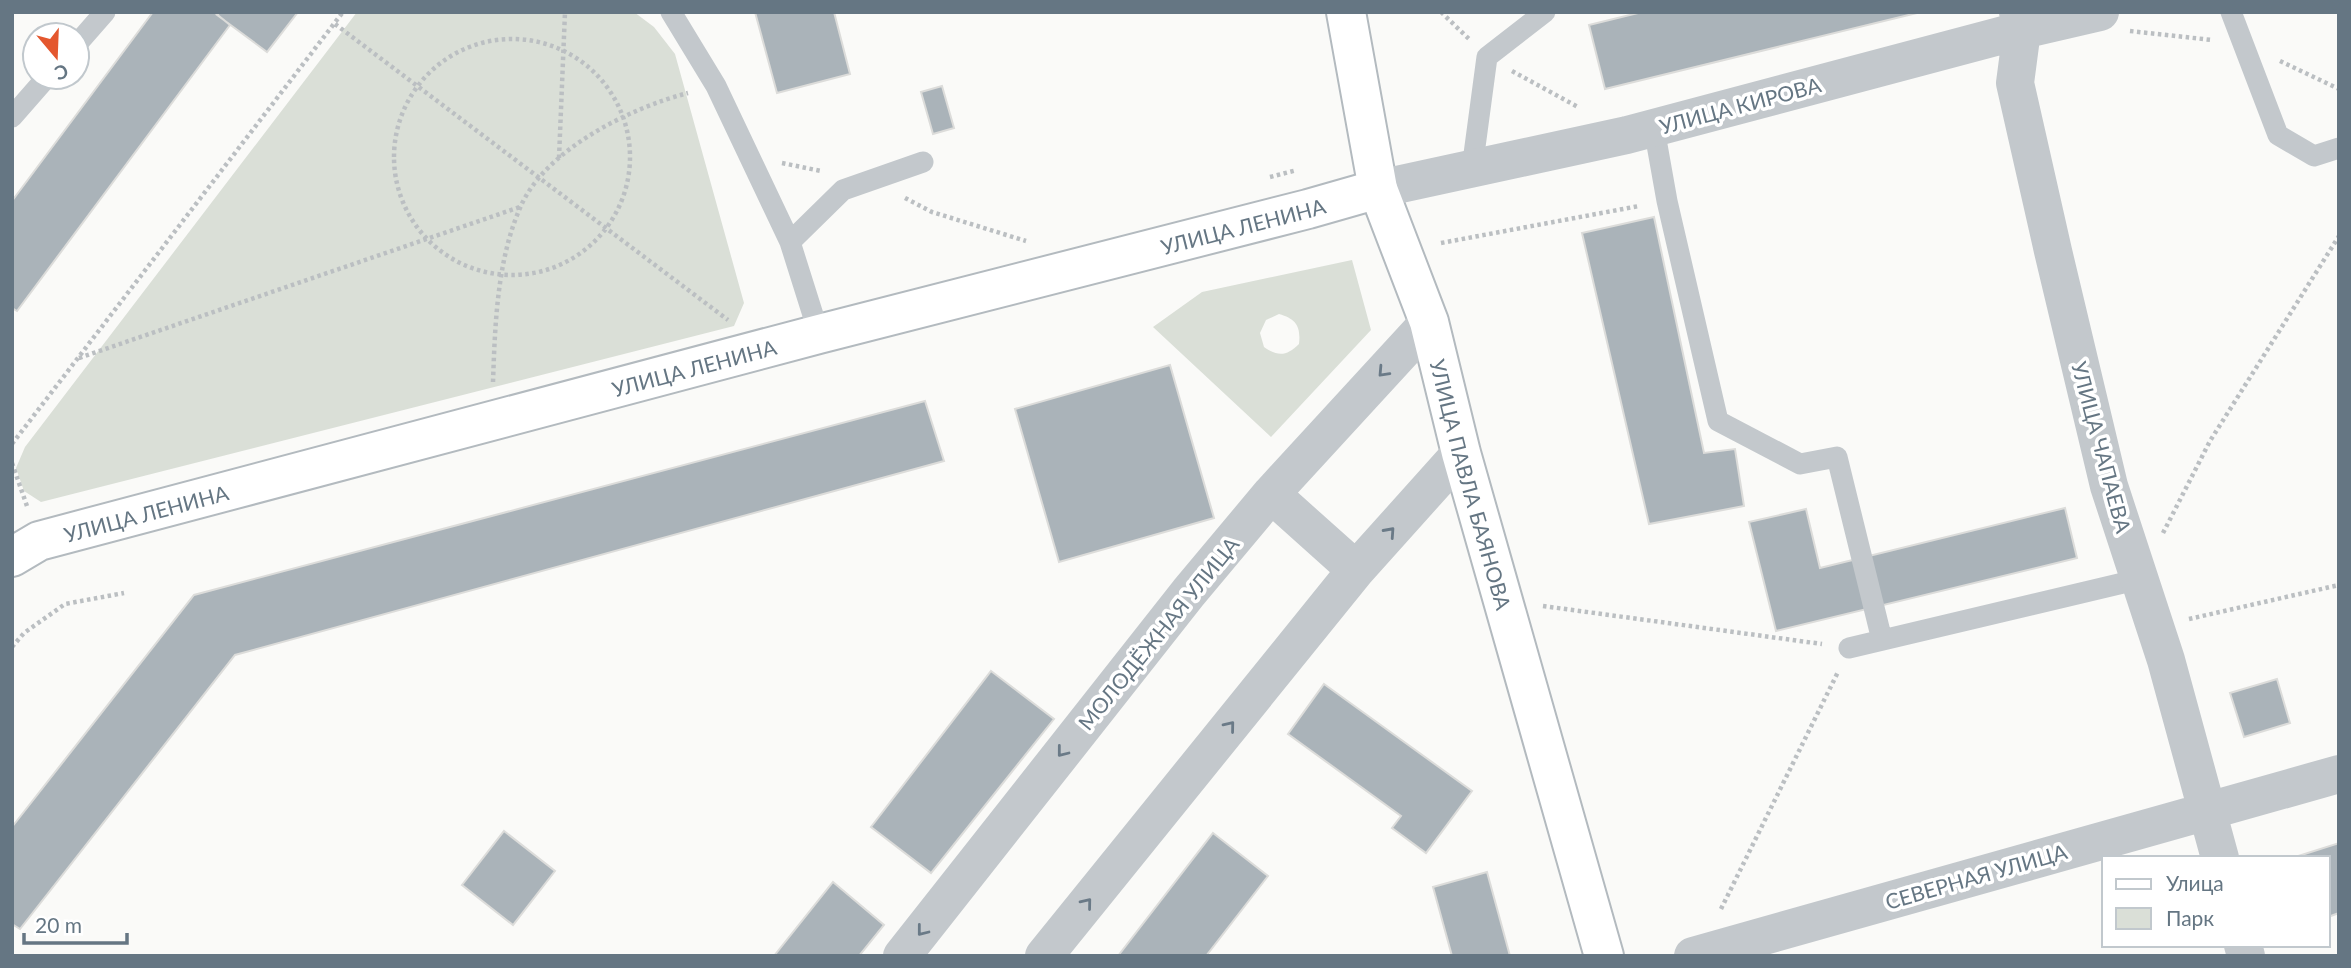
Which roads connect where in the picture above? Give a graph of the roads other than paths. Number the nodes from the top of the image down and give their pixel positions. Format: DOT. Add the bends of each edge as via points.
graph roads {
  1 [pos="105,12"];
  2 [pos="1346,12"];
  3 [pos="1545,12"];
  4 [pos="2100,12"];
  5 [pos="2231,12"];
  6 [pos="673,13"];
  7 [pos="2020,21"];
  8 [pos="91,28"];
  9 [pos="35,91"];
  10 [pos="12,117"];
  11 [pos="1641,132"];
  12 [pos="2339,148"];
  13 [pos="923,162"];
  14 [pos="1472,169"];
  15 [pos="1378,190"];
  16 [pos="790,242"];
  17 [pos="1429,322"];
  18 [pos="819,334"];
  19 [pos="1461,453"];
  20 [pos="1271,494"];
  21 [pos="26,549"];
  22 [pos="1356,570"];
  23 [pos="2140,579"];
  24 [pos="1882,640"];
  25 [pos="1849,648"];
  26 [pos="2339,774"];
  27 [pos="2208,811"];
  28 [pos="2219,856"];
  29 [pos="1696,955"];
  30 [pos="902,956"];
  31 [pos="1044,956"];
  32 [pos="1604,956"];
  1 -- 8 [label="lane"];
  2 -- 15 [label="main road, УЛИЦА ПАВЛА БАЯНОВА"];
  3 -- 14 [label="lane" via="1487,57"];
  4 -- 7 [label="street, УЛИЦА КИРОВА"];
  5 -- 12 [label="lane" via="2278,135 2314,156"];
  6 -- 16 [label="lane" via="716,86"];
  7 -- 11 [label="street, УЛИЦА КИРОВА"];
  7 -- 23 [label="street, УЛИЦА ЧАПАЕВА" via="2015,83 2109,486"];
  9 -- 10 [label="lane"];
  11 -- 14 [label="street, УЛИЦА КИРОВА"];
  11 -- 24 [label="lane" via="1667,201 1718,421 1800,464 1837,457"];
  13 -- 16 [label="lane" via="843,190"];
  14 -- 15 [label="street, УЛИЦА КИРОВА"];
  15 -- 17 [label="main road, УЛИЦА ПАВЛА БАЯНОВА"];
  15 -- 18 [label="main road, УЛИЦА ЛЕНИНА"];
  16 -- 18 [label="lane"];
  17 -- 19 [label="main road, УЛИЦА ПАВЛА БАЯНОВА"];
  17 -- 20 [label="street, МОЛОДЁЖНАЯ УЛИЦА, one-way"];
  18 -- 21 [label="main road, УЛИЦА ЛЕНИНА"];
  22 -- 19 [label="street, one-way"];
  19 -- 32 [label="main road, УЛИЦА ПАВЛА БАЯНОВА"];
  20 -- 22 [label="street"];
  20 -- 30 [label="street, МОЛОДЁЖНАЯ УЛИЦА, one-way" via="1188,592"];
  31 -- 22 [label="street, one-way"];
  23 -- 24 [label="lane"];
  23 -- 27 [label="street, УЛИЦА ЧАПАЕВА"];
  24 -- 25 [label="lane"];
  26 -- 27 [label="street, СЕВЕРНАЯ УЛИЦА"];
  27 -- 28 [label="street, УЛИЦА ЧАПАЕВА"];
  27 -- 29 [label="street, СЕВЕРНАЯ УЛИЦА"];
}
